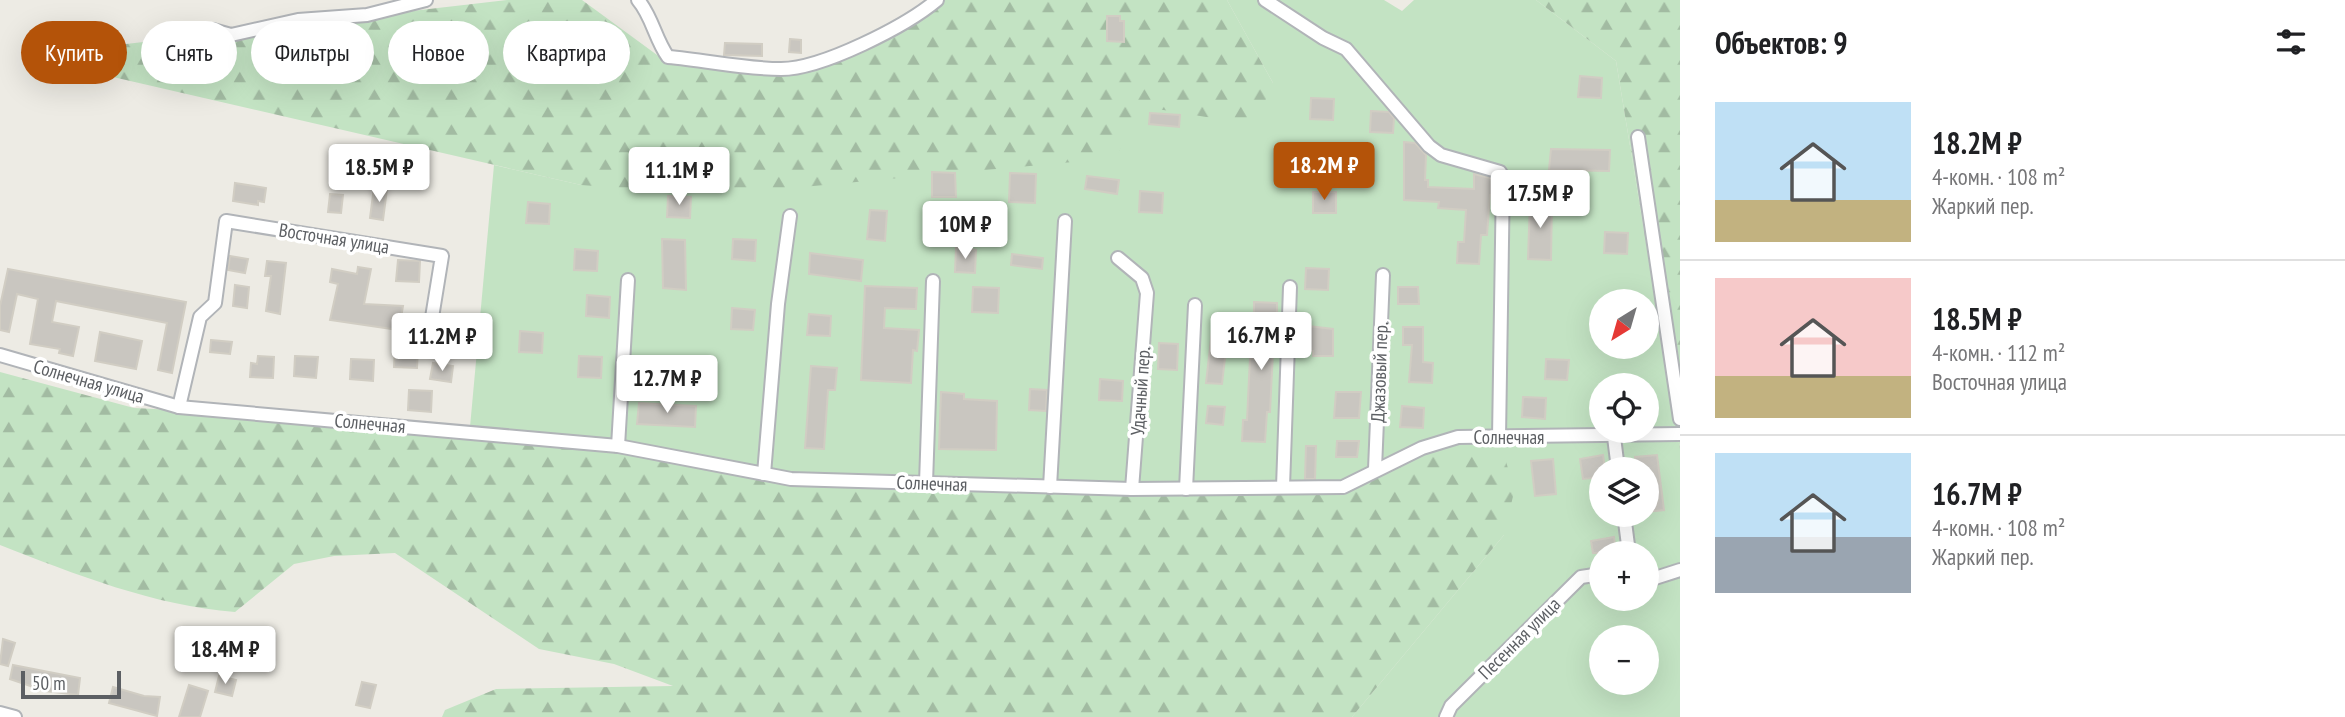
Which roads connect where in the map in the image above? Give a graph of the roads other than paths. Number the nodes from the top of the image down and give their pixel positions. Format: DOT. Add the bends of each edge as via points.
graph roads {
  1 [pos="426,0"];
  2 [pos="638,0"];
  3 [pos="937,0"];
  4 [pos="1265,0"];
  5 [pos="237,34"];
  6 [pos="1639,136"];
  7 [pos="790,216"];
  8 [pos="1065,221"];
  9 [pos="1118,258"];
  10 [pos="1383,275"];
  11 [pos="628,280"];
  12 [pos="933,281"];
  13 [pos="1290,287"];
  14 [pos="1195,305"];
  15 [pos="428,342"];
  16 [pos="0,355"];
  17 [pos="178,407"];
  18 [pos="1680,419"];
  19 [pos="1680,434"];
  20 [pos="1659,435"];
  21 [pos="1589,437"];
  22 [pos="1499,438"];
  23 [pos="618,446"];
  24 [pos="1375,470"];
  25 [pos="764,474"];
  26 [pos="926,483"];
  27 [pos="1050,487"];
  28 [pos="1283,487"];
  29 [pos="1132,489"];
  30 [pos="1186,489"];
  31 [pos="1680,570"];
  32 [pos="1589,576"];
  33 [pos="1659,577"];
  34 [pos="0,713"];
  35 [pos="15,717"];
  36 [pos="1446,717"];
  1 -- 5 [label="street" via="368,15 322,17"];
  2 -- 3 [label="street" via="668,57 782,69 823,60 916,18"];
  4 -- 22 [label="street" via="1346,49 1441,155 1500,172 1503,177"];
  6 -- 18 [label="street"];
  7 -- 25 [label="street"];
  8 -- 27 [label="street"];
  9 -- 29 [label="street, Удачный пер." via="1142,278 1147,293"];
  10 -- 24 [label="street, Джазовый пер."];
  11 -- 23 [label="street"];
  12 -- 26 [label="street"];
  13 -- 28 [label="street"];
  14 -- 30 [label="street"];
  15 -- 17 [label="street, Восточная улица" via="442,256 226,221 215,303 200,317"];
  16 -- 17 [label="street, Солнечная улица"];
  17 -- 23 [label="street, Солнечная"];
  19 -- 20 [label="street, Солнечная"];
  21 -- 22 [label="street, Солнечная"];
  22 -- 24 [label="street, Солнечная" via="1458,437"];
  23 -- 25 [label="street, Солнечная"];
  24 -- 28 [label="street, Солнечная" via="1343,487"];
  25 -- 26 [label="street, Солнечная"];
  26 -- 27 [label="street, Солнечная"];
  27 -- 29 [label="street, Солнечная"];
  28 -- 30 [label="street, Солнечная"];
  29 -- 30 [label="street, Солнечная"];
  31 -- 33 [label="street"];
  32 -- 36 [label="street, Песенная улица" via="1573,584 1451,706"];
  34 -- 35 [label="street"];
}
